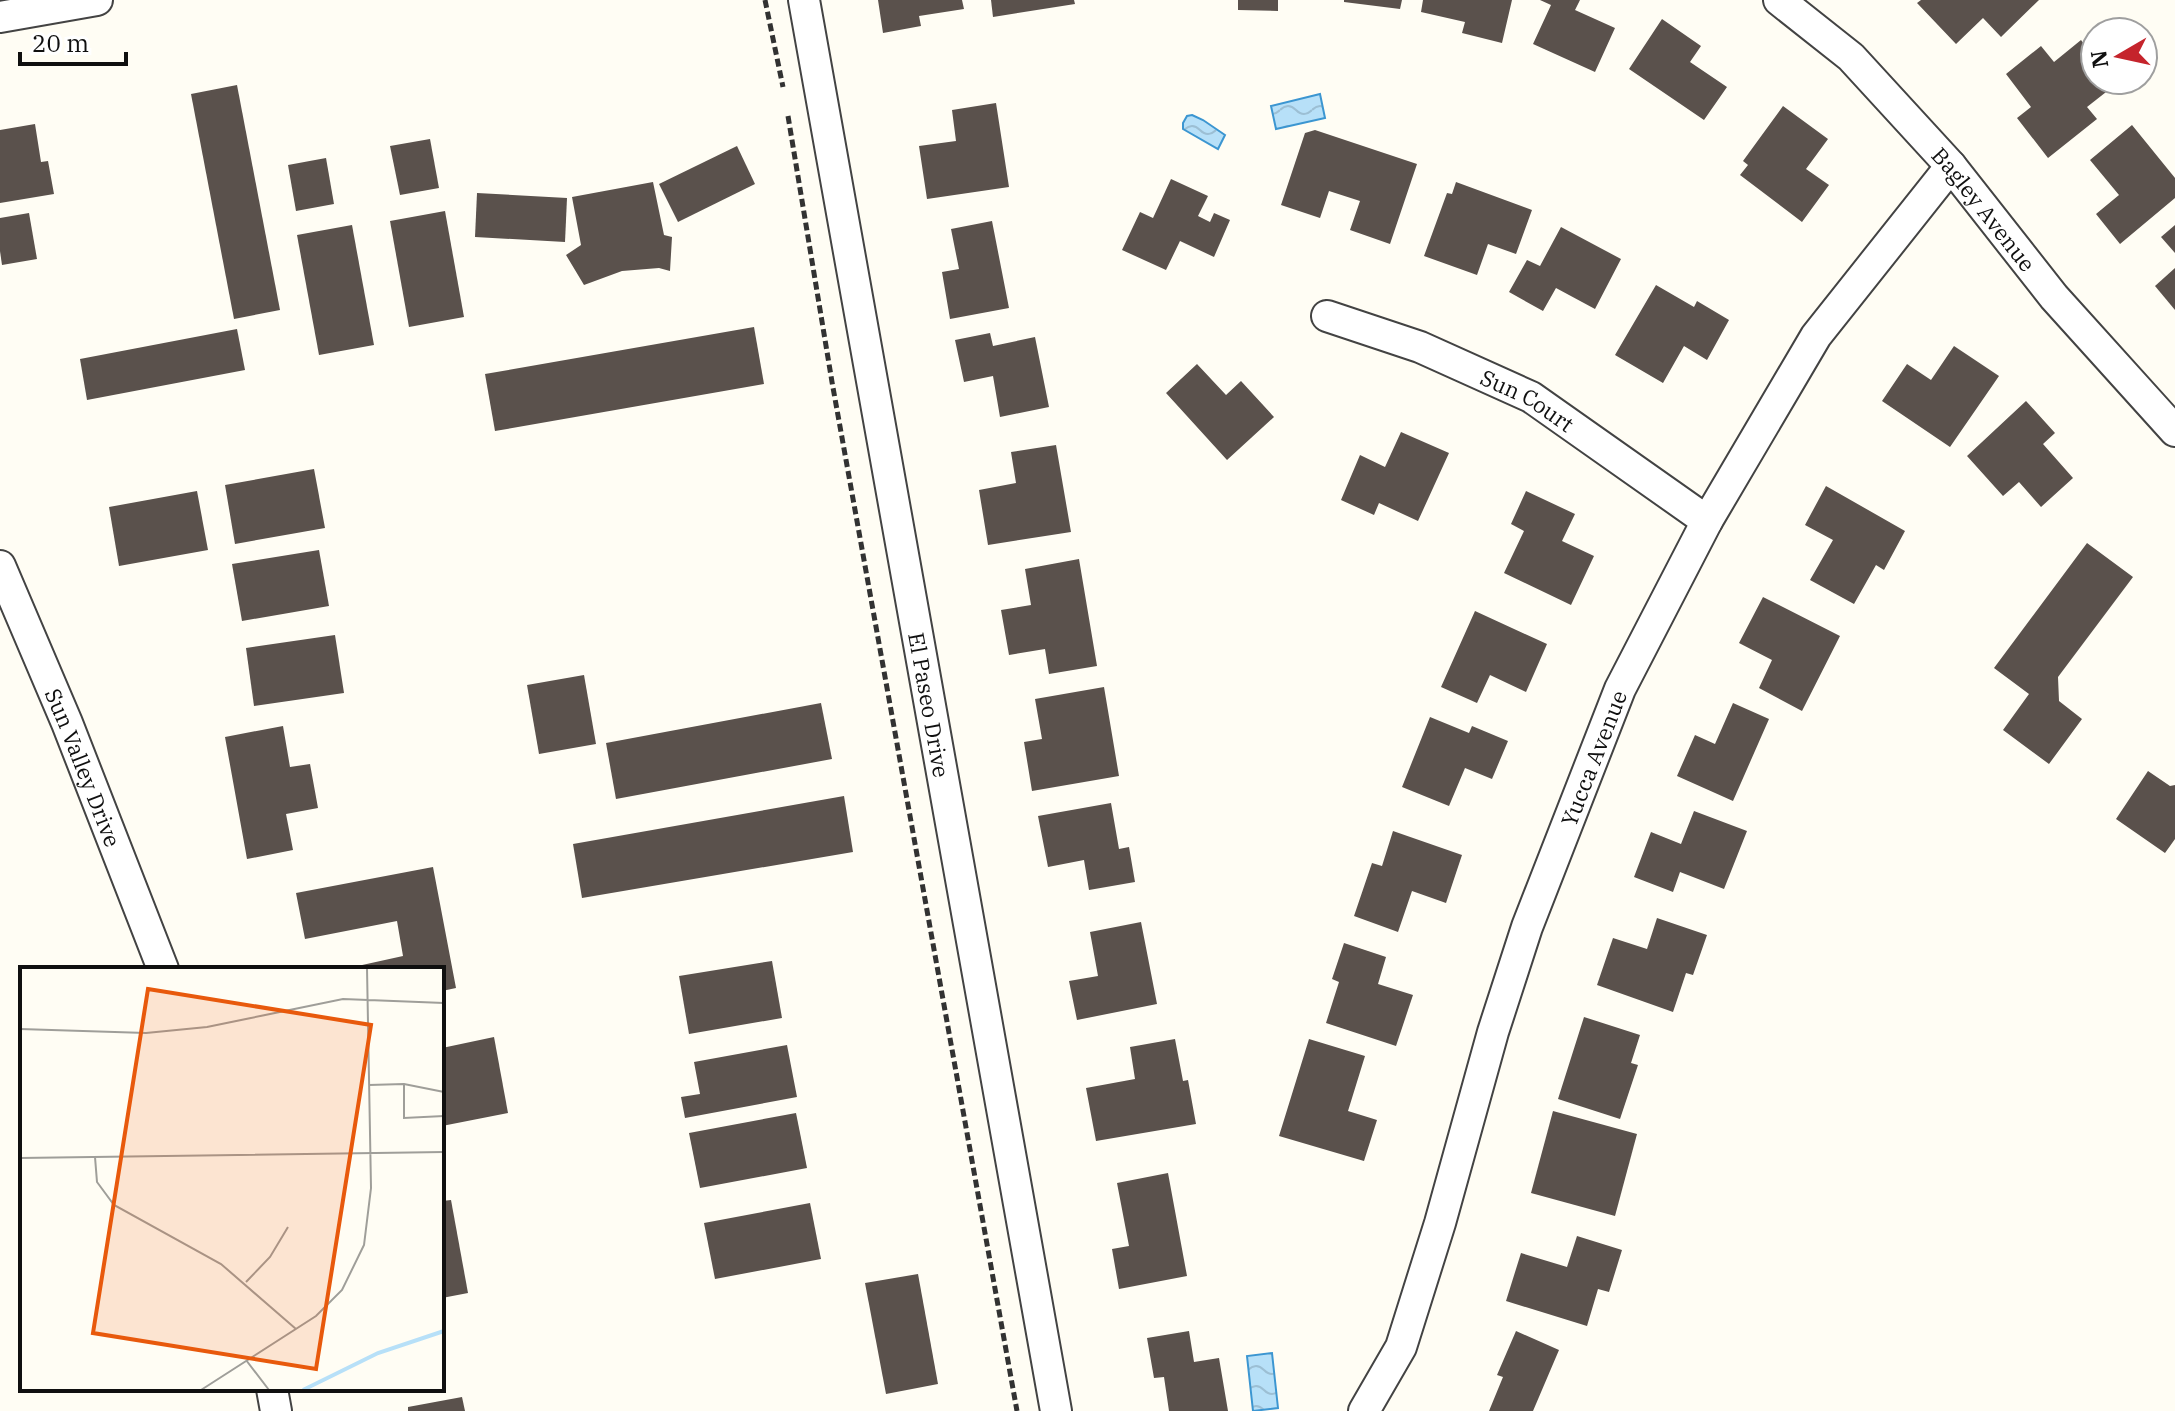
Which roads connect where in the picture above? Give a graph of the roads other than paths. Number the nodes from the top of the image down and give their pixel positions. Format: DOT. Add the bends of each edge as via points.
graph roads {
  1 [pos="97,0"];
  2 [pos="804,0"];
  3 [pos="1779,0"];
  4 [pos="0,17"];
  5 [pos="1951,166"];
  6 [pos="1327,316"];
  7 [pos="2175,431"];
  8 [pos="1707,521"];
  9 [pos="0,566"];
  10 [pos="162,967"];
  11 [pos="272,1391"];
  12 [pos="276,1411"];
  13 [pos="1056,1411"];
  14 [pos="1364,1411"];
  1 -- 4 [label="street"];
  2 -- 13 [label="street, El Paseo Drive"];
  3 -- 5 [label="street, Bagley Avenue" via="1851,57"];
  5 -- 7 [label="street, Bagley Avenue" via="2054,297"];
  5 -- 8 [label="street, Yucca Avenue" via="1816,336"];
  6 -- 8 [label="street, Sun Court" via="1420,347 1531,397"];
  8 -- 14 [label="street, Yucca Avenue" via="1620,689 1567,821 1493,1032 1401,1347"];
  9 -- 10 [label="street, Sun Valley Drive"];
  11 -- 12 [label="street"];
}
